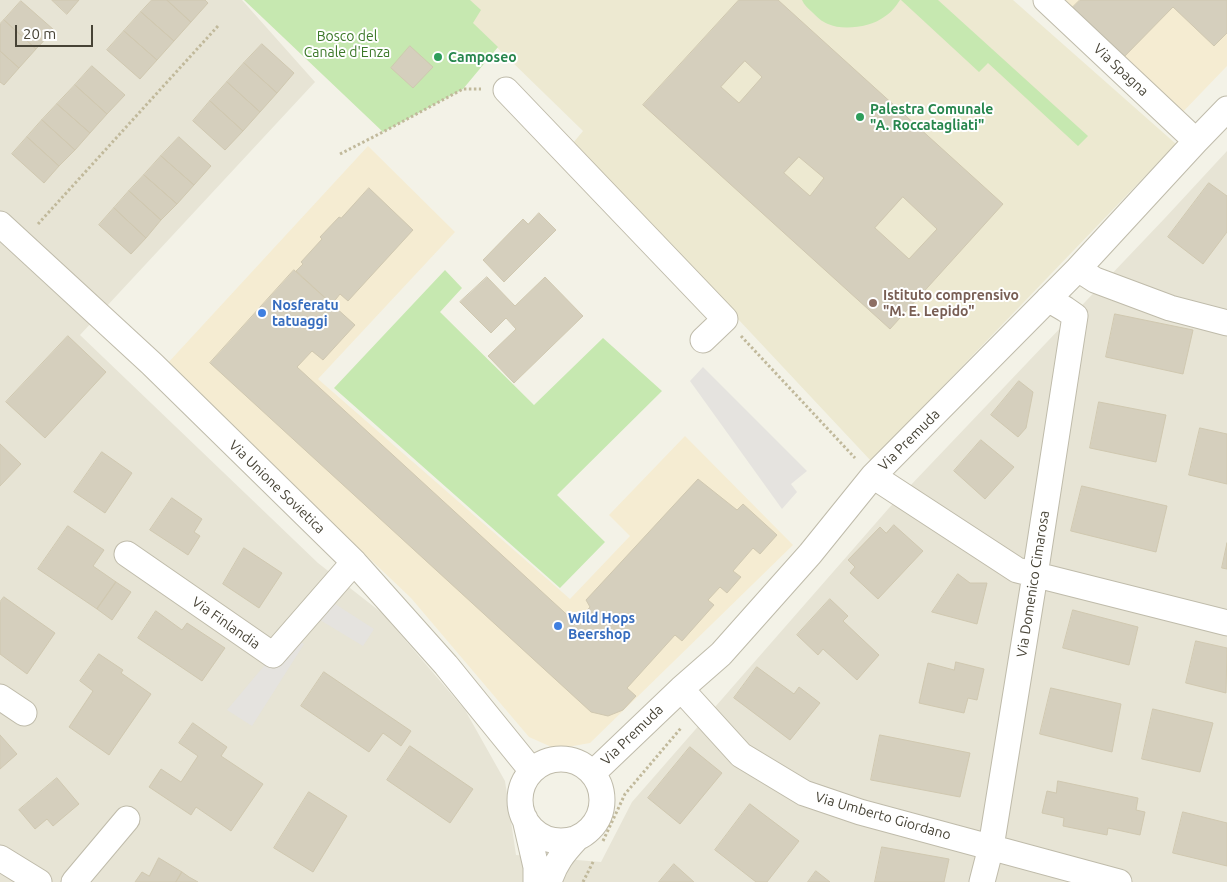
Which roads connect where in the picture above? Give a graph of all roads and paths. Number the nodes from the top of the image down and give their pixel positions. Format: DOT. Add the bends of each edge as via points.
graph roads {
  1 [pos="1046,0"];
  2 [pos="218,26"];
  3 [pos="506,90"];
  4 [pos="1227,109"];
  5 [pos="1196,141"];
  6 [pos="340,154"];
  7 [pos="0,224"];
  8 [pos="21,244"];
  9 [pos="1078,269"];
  10 [pos="1048,299"];
  11 [pos="725,319"];
  12 [pos="1227,323"];
  13 [pos="703,340"];
  14 [pos="873,476"];
  15 [pos="127,554"];
  16 [pos="354,562"];
  17 [pos="1035,575"];
  18 [pos="1227,623"];
  19 [pos="681,689"];
  20 [pos="0,697"];
  21 [pos="24,713"];
  22 [pos="532,771"];
  23 [pos="592,773"];
  24 [pos="127,819"];
  25 [pos="525,819"];
  26 [pos="577,838"];
  27 [pos="991,847"];
  28 [pos="0,858"];
  29 [pos="585,878"];
  30 [pos="39,882"];
  31 [pos="74,882"];
  32 [pos="536,882"];
  33 [pos="549,882"];
  34 [pos="588,882"];
  35 [pos="982,882"];
  36 [pos="1119,882"];
  1 -- 5 [label="street, Via Spagna"];
  2 -- 8 [label="path"];
  3 -- 6 [label="path" via="462,89"];
  3 -- 11 [label="street"];
  4 -- 5 [label="street, Via Premuda"];
  5 -- 9 [label="street, Via Premuda"];
  7 -- 8 [label="street, Via Unione Sovietica"];
  8 -- 16 [label="street, Via Unione Sovietica" via="152,364"];
  9 -- 10 [label="street, Via Premuda"];
  9 -- 12 [label="street" via="1095,280 1170,308"];
  10 -- 14 [label="street, Via Premuda"];
  10 -- 17 [label="street, Via Domenico Cimarosa" via="1075,316"];
  11 -- 13 [label="street"];
  11 -- 14 [label="path"];
  14 -- 17 [label="street" via="1017,570"];
  14 -- 19 [label="street, Via Premuda" via="810,554 720,654"];
  15 -- 16 [label="street, Via Finlandia" via="274,655"];
  16 -- 22 [label="street, Via Unione Sovietica" via="446,665"];
  17 -- 18 [label="street"];
  17 -- 27 [label="street, Via Domenico Cimarosa"];
  19 -- 23 [label="street, Via Premuda"];
  19 -- 27 [label="street, Via Umberto Giordano" via="741,755 804,792 860,812"];
  20 -- 21 [label="street"];
  22 -- 23 [label="street, Via Premuda" via="556,759 582,764"];
  22 -- 25 [label="street" via="520,794"];
  23 -- 26 [label="street, Via Premuda" via="599,784 602,808 590,830"];
  24 -- 31 [label="street"];
  25 -- 26 [label="street" via="542,837 554,841"];
  25 -- 32 [label="street"];
  26 -- 33 [label="street, Via Premuda" via="560,857"];
  27 -- 35 [label="street, Via Domenico Cimarosa"];
  27 -- 36 [label="street, Via Umberto Giordano"];
  28 -- 30 [label="street"];
  29 -- 34 [label="path"];
}
